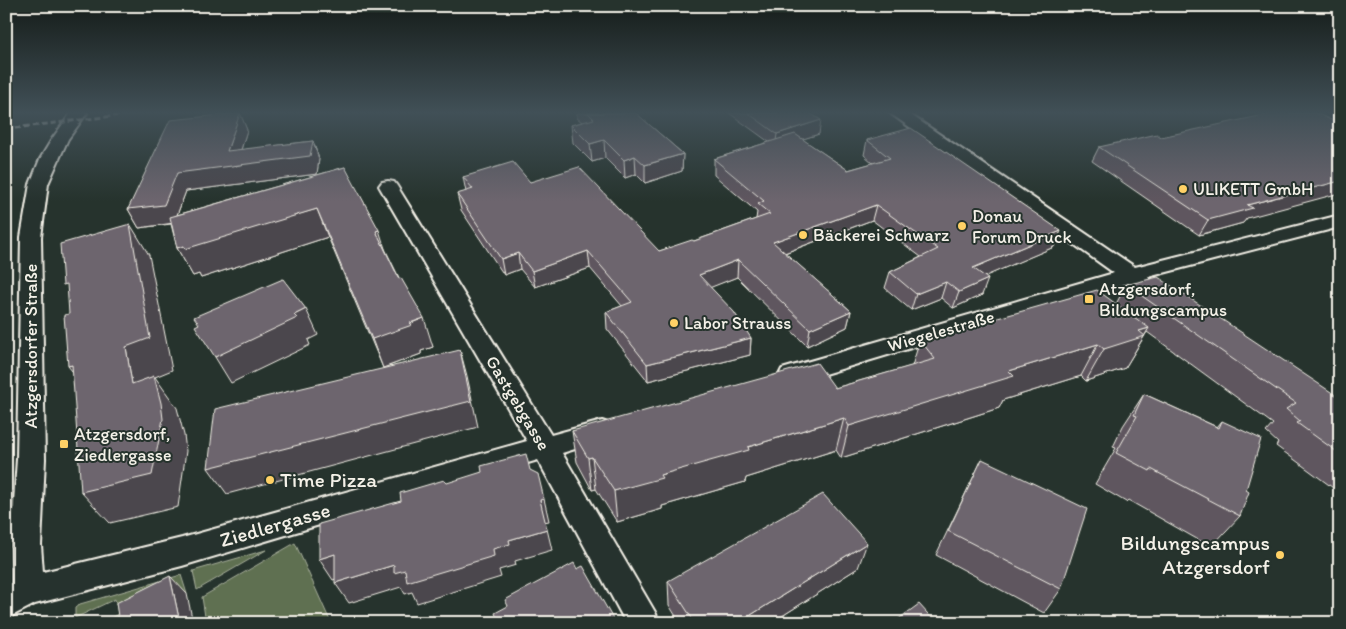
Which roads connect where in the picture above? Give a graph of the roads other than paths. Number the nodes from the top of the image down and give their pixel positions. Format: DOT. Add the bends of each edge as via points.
graph roads {
  1 [pos="58,142"];
  2 [pos="940,142"];
  3 [pos="388,186"];
  4 [pos="1340,221"];
  5 [pos="1131,275"];
  6 [pos="1156,292"];
  7 [pos="769,382"];
  8 [pos="628,424"];
  9 [pos="545,448"];
  10 [pos="17,598"];
  11 [pos="644,623"];
  1 -- 10 [label="street, Atzgersdorfer Straße" via="39,184 31,237 31,459 26,545"];
  2 -- 5 [label="street"];
  3 -- 9 [label="street, Gastgebgasse"];
  4 -- 5 [label="street, Wiegelestraße"];
  5 -- 6 [label="street"];
  5 -- 7 [label="street, Wiegelestraße"];
  8 -- 9 [label="street"];
  9 -- 10 [label="street, Ziedlergasse"];
  9 -- 11 [label="street, Gastgebgasse"];
}
